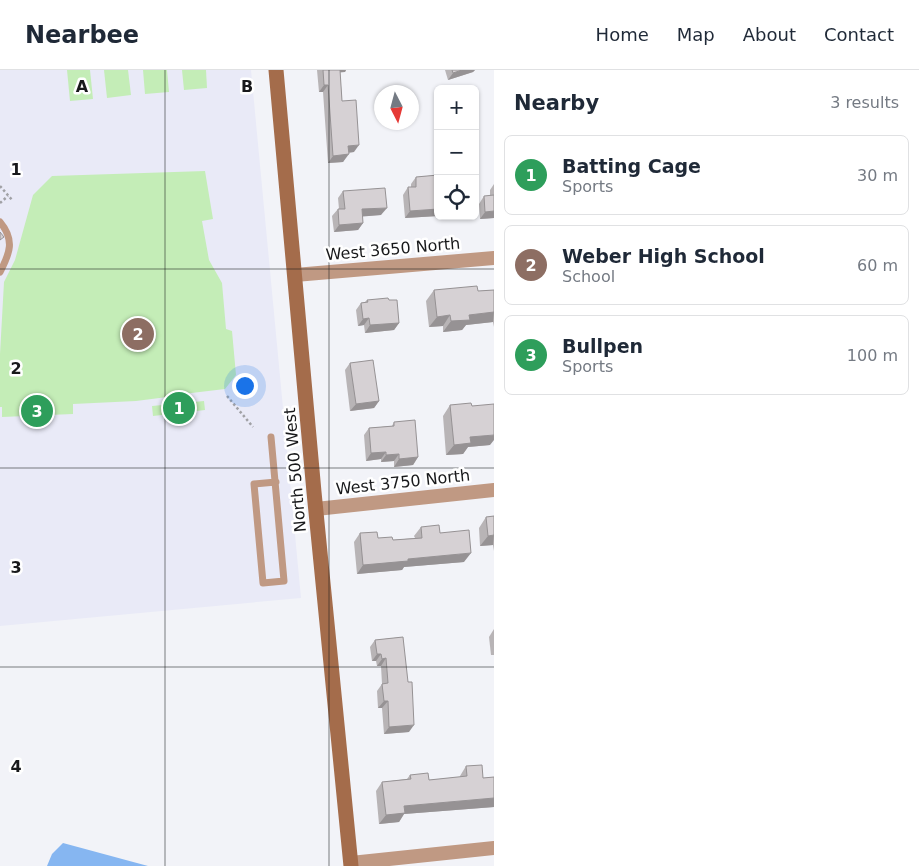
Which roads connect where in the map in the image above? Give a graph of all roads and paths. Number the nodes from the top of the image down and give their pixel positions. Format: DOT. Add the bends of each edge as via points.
graph roads {
  1 [pos="276,70"];
  2 [pos="0,186"];
  3 [pos="8,196"];
  4 [pos="13,201"];
  5 [pos="0,203"];
  6 [pos="0,222"];
  7 [pos="494,258"];
  8 [pos="0,272"];
  9 [pos="295,275"];
  10 [pos="227,396"];
  11 [pos="253,427"];
  12 [pos="272,437"];
  13 [pos="276,482"];
  14 [pos="494,490"];
  15 [pos="316,509"];
  16 [pos="494,848"];
  17 [pos="351,865"];
  1 -- 9 [label="street, North 500 West"];
  2 -- 3 [label="path"];
  3 -- 4 [label="path"];
  3 -- 5 [label="path"];
  6 -- 8 [label="lane" via="10,240 9,256"];
  7 -- 9 [label="street, West 3650 North"];
  9 -- 15 [label="street, North 500 West"];
  10 -- 11 [label="path"];
  12 -- 13 [label="lane"];
  13 -- 13 [label="lane" via="284,581 263,583 254,484"];
  14 -- 15 [label="street, West 3750 North"];
  15 -- 17 [label="street, North 500 West"];
  16 -- 17 [label="street"];
}
